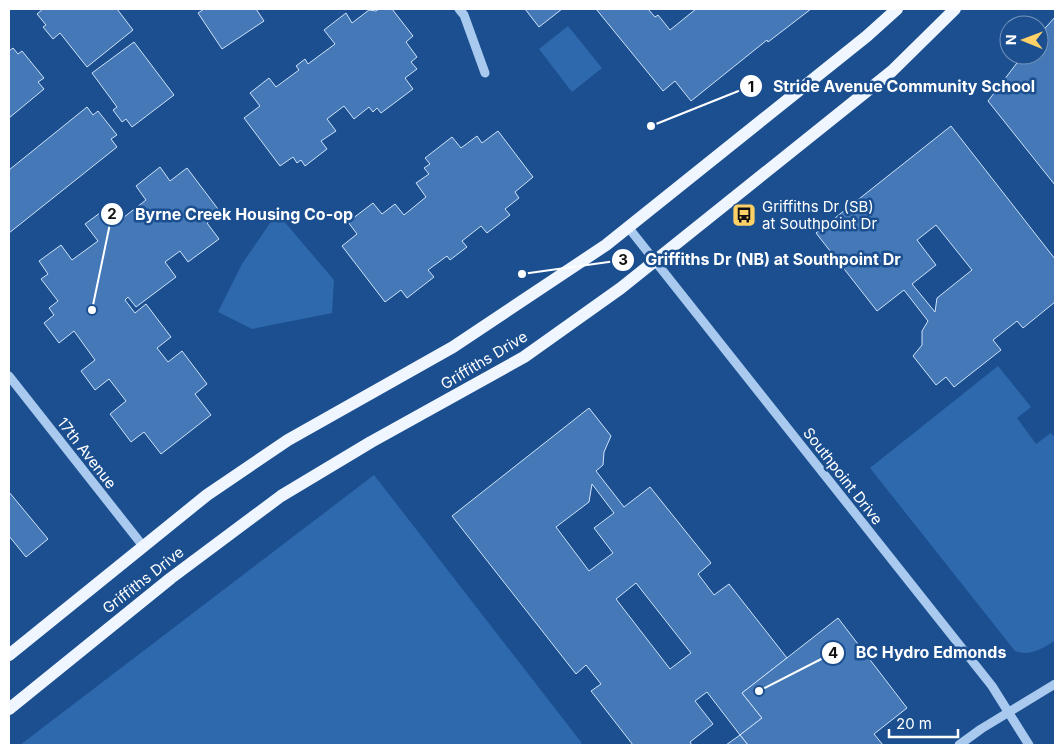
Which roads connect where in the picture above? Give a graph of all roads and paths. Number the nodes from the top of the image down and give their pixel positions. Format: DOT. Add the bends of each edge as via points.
graph roads {
  1 [pos="459,9"];
  2 [pos="897,9"];
  3 [pos="955,9"];
  4 [pos="485,73"];
  5 [pos="628,227"];
  6 [pos="655,261"];
  7 [pos="9,376"];
  8 [pos="143,546"];
  9 [pos="9,655"];
  10 [pos="1055,684"];
  11 [pos="9,709"];
  12 [pos="1009,711"];
  13 [pos="959,745"];
  14 [pos="1029,745"];
  1 -- 4 [label="street"];
  2 -- 5 [label="main road, Griffiths Drive"];
  3 -- 6 [label="main road, Griffiths Drive" via="892,71"];
  5 -- 6 [label="street, Southpoint Drive"];
  5 -- 8 [label="main road, Griffiths Drive" via="453,348 288,440 207,495"];
  6 -- 11 [label="main road, Griffiths Drive" via="524,357 281,496 171,578"];
  6 -- 12 [label="street, Southpoint Drive"];
  7 -- 8 [label="street, 17th Avenue"];
  8 -- 9 [label="main road, Griffiths Drive"];
  10 -- 12 [label="street"];
  12 -- 13 [label="street"];
  12 -- 14 [label="street, Southpoint Drive"];
}
